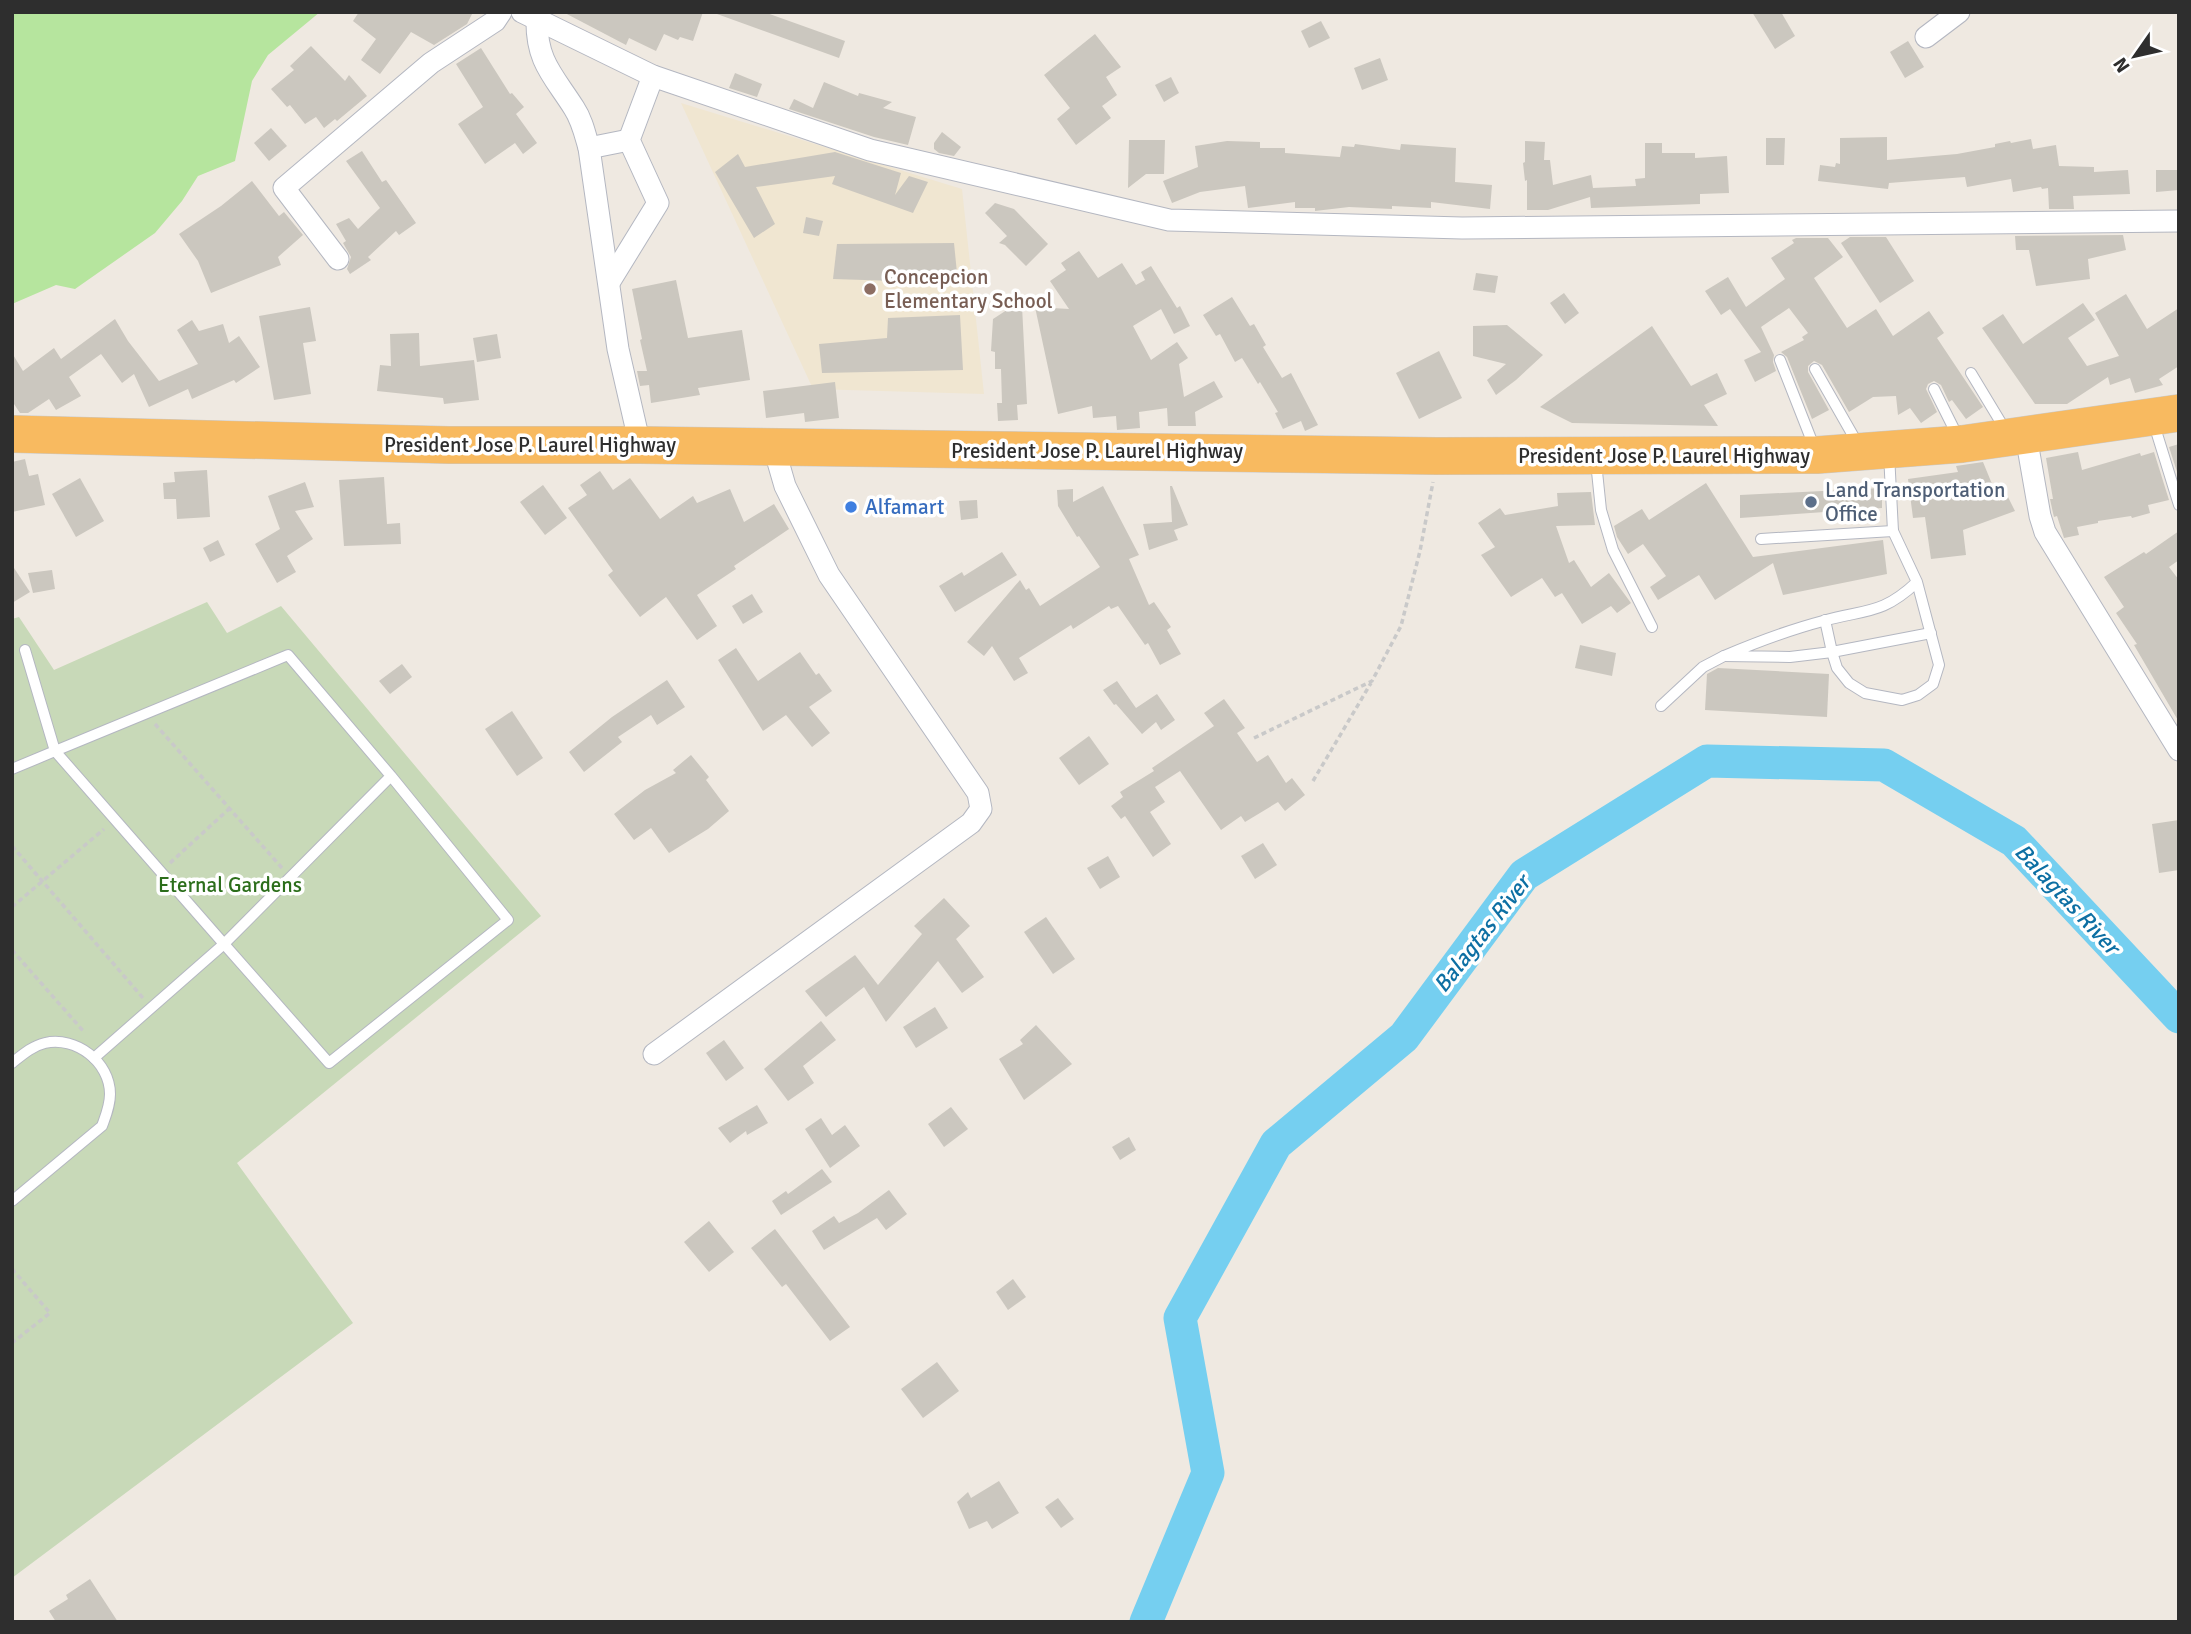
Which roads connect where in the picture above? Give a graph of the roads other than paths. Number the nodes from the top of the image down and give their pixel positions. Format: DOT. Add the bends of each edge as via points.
graph roads {
  1 [pos="501,12"];
  2 [pos="1959,12"];
  3 [pos="539,17"];
  4 [pos="1926,37"];
  5 [pos="653,75"];
  6 [pos="629,140"];
  7 [pos="589,148"];
  8 [pos="2179,221"];
  9 [pos="338,259"];
  10 [pos="610,281"];
  11 [pos="1780,360"];
  12 [pos="1815,369"];
  13 [pos="1971,373"];
  14 [pos="1934,389"];
  15 [pos="2165,415"];
  16 [pos="12,434"];
  17 [pos="2018,437"];
  18 [pos="1962,444"];
  19 [pos="640,445"];
  20 [pos="774,448"];
  21 [pos="1876,452"];
  22 [pos="1595,456"];
  23 [pos="1817,456"];
  24 [pos="2179,505"];
  25 [pos="1893,530"];
  26 [pos="1761,540"];
  27 [pos="1917,582"];
  28 [pos="1825,620"];
  29 [pos="1652,627"];
  30 [pos="1931,633"];
  31 [pos="25,650"];
  32 [pos="1832,652"];
  33 [pos="1724,656"];
  34 [pos="1661,706"];
  35 [pos="2179,750"];
  36 [pos="55,751"];
  37 [pos="12,769"];
  38 [pos="391,776"];
  39 [pos="224,944"];
  40 [pos="654,1054"];
  41 [pos="98,1055"];
  42 [pos="12,1063"];
  43 [pos="12,1200"];
  1 -- 9 [label="street" via="495,21 431,63 284,188"];
  2 -- 4 [label="street"];
  3 -- 5 [label="street"];
  3 -- 7 [label="street" via="536,39 544,62 578,115"];
  5 -- 6 [label="street"];
  5 -- 8 [label="street" via="870,150 1169,220 1462,228"];
  6 -- 7 [label="street"];
  6 -- 10 [label="street" via="658,203"];
  7 -- 10 [label="street"];
  10 -- 19 [label="street" via="618,349"];
  11 -- 23 [label="lane"];
  12 -- 21 [label="lane"];
  13 -- 17 [label="lane"];
  14 -- 18 [label="lane"];
  15 -- 17 [label="highway, President Jose P. Laurel Highway"];
  15 -- 24 [label="lane"];
  16 -- 19 [label="highway, President Jose P. Laurel Highway"];
  17 -- 18 [label="highway, President Jose P. Laurel Highway"];
  17 -- 35 [label="street" via="2045,532"];
  18 -- 21 [label="highway, President Jose P. Laurel Highway"];
  19 -- 20 [label="highway, President Jose P. Laurel Highway"];
  20 -- 22 [label="highway, President Jose P. Laurel Highway"];
  20 -- 40 [label="street" via="785,486 829,575 978,793 981,809 971,823"];
  21 -- 23 [label="highway, President Jose P. Laurel Highway"];
  21 -- 25 [label="lane"];
  22 -- 23 [label="highway, President Jose P. Laurel Highway"];
  22 -- 29 [label="lane" via="1601,510 1613,550"];
  25 -- 26 [label="lane"];
  25 -- 27 [label="lane"];
  27 -- 28 [label="lane" via="1886,606"];
  27 -- 30 [label="lane"];
  28 -- 32 [label="lane"];
  28 -- 33 [label="lane"];
  30 -- 32 [label="lane"];
  30 -- 32 [label="lane" via="1939,665 1933,684 1902,700 1865,693 1849,683"];
  31 -- 36 [label="lane"];
  32 -- 33 [label="lane"];
  33 -- 34 [label="lane" via="1703,667"];
  36 -- 37 [label="lane"];
  36 -- 38 [label="lane" via="288,655"];
  36 -- 39 [label="lane"];
  38 -- 39 [label="lane"];
  38 -- 39 [label="lane" via="508,920 329,1063"];
  39 -- 41 [label="lane"];
  41 -- 42 [label="lane" via="63,1042 46,1043"];
  41 -- 43 [label="lane" via="110,1091 102,1126"];
}
